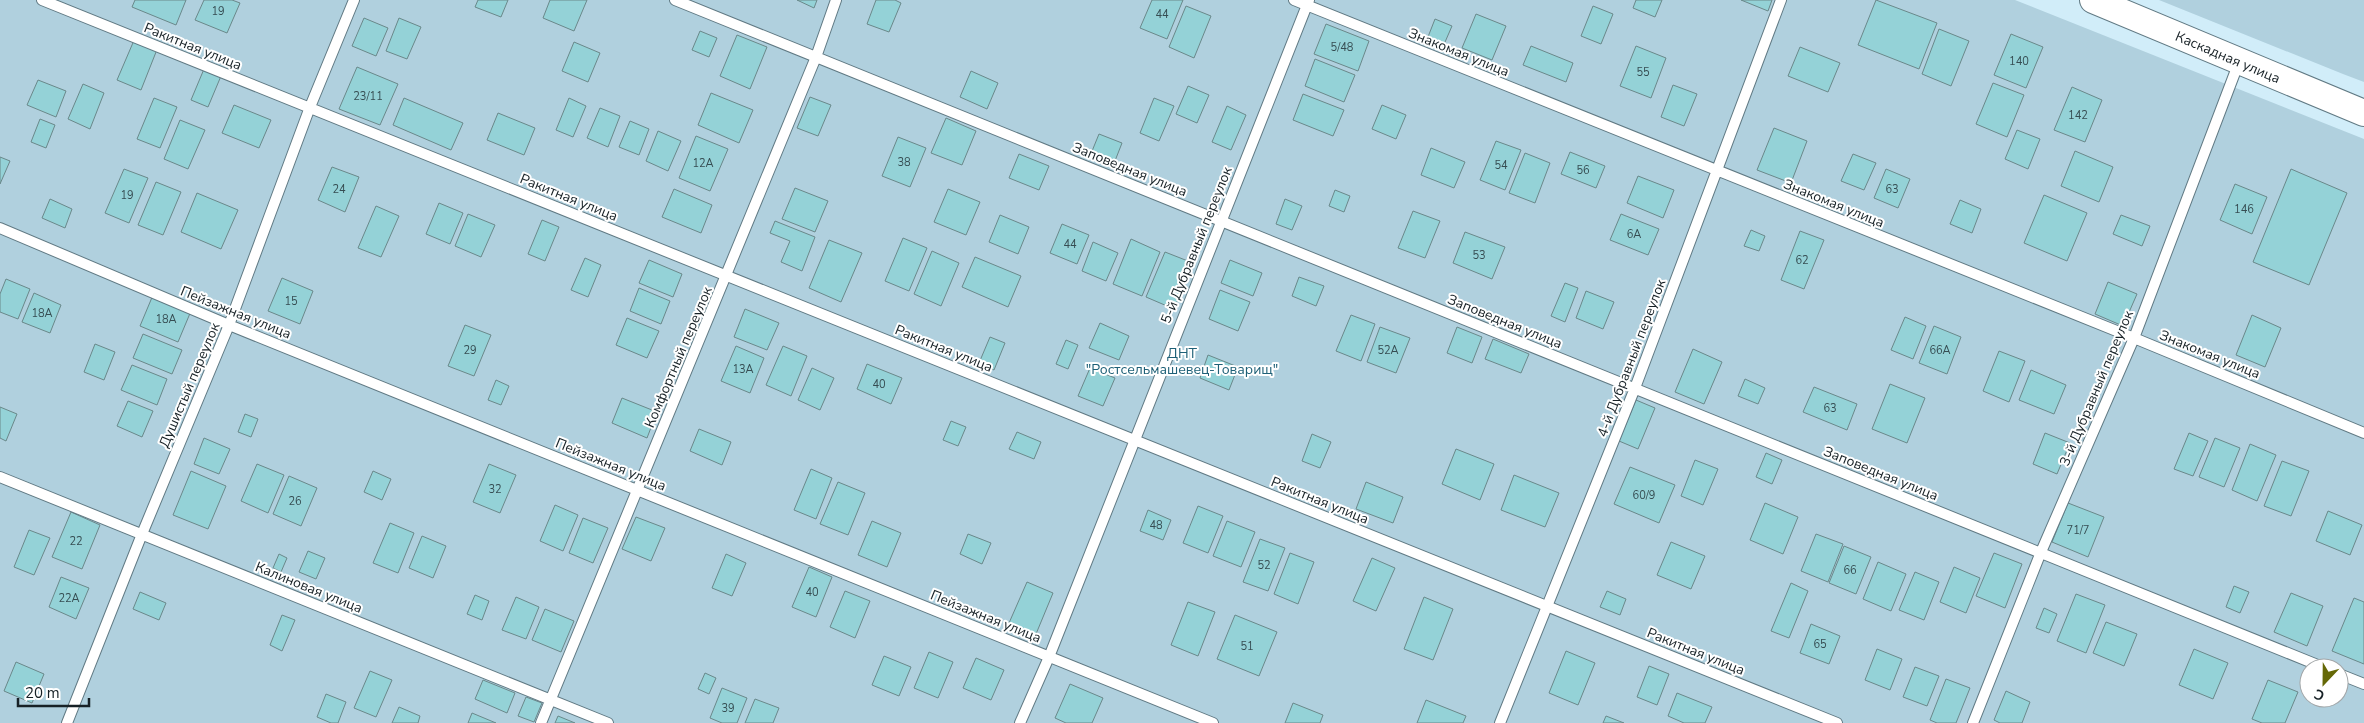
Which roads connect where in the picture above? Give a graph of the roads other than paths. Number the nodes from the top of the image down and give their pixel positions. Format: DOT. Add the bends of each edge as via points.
graph roads {
  1 [pos="42,0"];
  2 [pos="354,0"];
  3 [pos="675,0"];
  4 [pos="836,0"];
  5 [pos="1294,0"];
  6 [pos="1782,0"];
  7 [pos="2093,0"];
  8 [pos="1308,2"];
  9 [pos="816,57"];
  10 [pos="2239,62"];
  11 [pos="310,107"];
  12 [pos="2364,113"];
  13 [pos="1718,172"];
  14 [pos="1221,221"];
  15 [pos="0,228"];
  16 [pos="727,275"];
  17 [pos="229,324"];
  18 [pos="2134,338"];
  19 [pos="1635,388"];
  20 [pos="2364,433"];
  21 [pos="1134,440"];
  22 [pos="0,477"];
  23 [pos="637,490"];
  24 [pos="142,534"];
  25 [pos="2041,552"];
  26 [pos="1546,606"];
  27 [pos="1048,657"];
  28 [pos="2301,658"];
  29 [pos="2349,678"];
  30 [pos="2364,684"];
  31 [pos="550,700"];
  32 [pos="67,723"];
  33 [pos="541,723"];
  34 [pos="608,723"];
  35 [pos="1020,723"];
  36 [pos="1212,723"];
  37 [pos="1500,723"];
  38 [pos="1837,723"];
  39 [pos="1974,723"];
  1 -- 11 [label="lane, Ракитная улица"];
  2 -- 11 [label="lane, Душистый переулок"];
  3 -- 9 [label="lane, Заповедная улица"];
  4 -- 9 [label="lane, Комфортный переулок"];
  5 -- 8 [label="lane, Знакомая улица"];
  6 -- 13 [label="lane, 4-й Дубравный переулок"];
  7 -- 10 [label="street, Каскадная улица"];
  8 -- 13 [label="lane, Знакомая улица"];
  8 -- 14 [label="lane, 5-й Дубравный переулок"];
  9 -- 14 [label="lane, Заповедная улица"];
  9 -- 16 [label="lane, Комфортный переулок"];
  10 -- 12 [label="street, Каскадная улица"];
  10 -- 18 [label="lane, 3-й Дубравный переулок"];
  11 -- 16 [label="lane, Ракитная улица"];
  11 -- 17 [label="lane, Душистый переулок"];
  13 -- 18 [label="lane, Знакомая улица"];
  13 -- 19 [label="lane, 4-й Дубравный переулок"];
  14 -- 19 [label="lane, Заповедная улица"];
  14 -- 21 [label="lane, 5-й Дубравный переулок"];
  15 -- 17 [label="lane, Пейзажная улица"];
  16 -- 21 [label="lane, Ракитная улица"];
  16 -- 23 [label="lane, Комфортный переулок"];
  17 -- 23 [label="lane, Пейзажная улица"];
  17 -- 24 [label="lane, Душистый переулок"];
  18 -- 20 [label="lane, Знакомая улица"];
  18 -- 25 [label="lane, 3-й Дубравный переулок"];
  19 -- 25 [label="lane, Заповедная улица"];
  19 -- 26 [label="lane, 4-й Дубравный переулок"];
  21 -- 26 [label="lane, Ракитная улица"];
  21 -- 27 [label="lane, 5-й Дубравный переулок"];
  22 -- 24 [label="lane, Калиновая улица"];
  23 -- 27 [label="lane, Пейзажная улица"];
  23 -- 31 [label="lane, Комфортный переулок"];
  24 -- 31 [label="lane, Калиновая улица"];
  24 -- 32 [label="lane, Душистый переулок"];
  25 -- 28 [label="lane, Заповедная улица"];
  25 -- 39 [label="lane, 3-й Дубравный переулок"];
  26 -- 37 [label="lane, 4-й Дубравный переулок"];
  26 -- 38 [label="lane, Ракитная улица"];
  27 -- 35 [label="lane, 5-й Дубравный переулок"];
  27 -- 36 [label="lane, Пейзажная улица"];
  29 -- 30 [label="lane"];
  31 -- 33 [label="lane, Комфортный переулок"];
  31 -- 34 [label="lane, Калиновая улица"];
}
